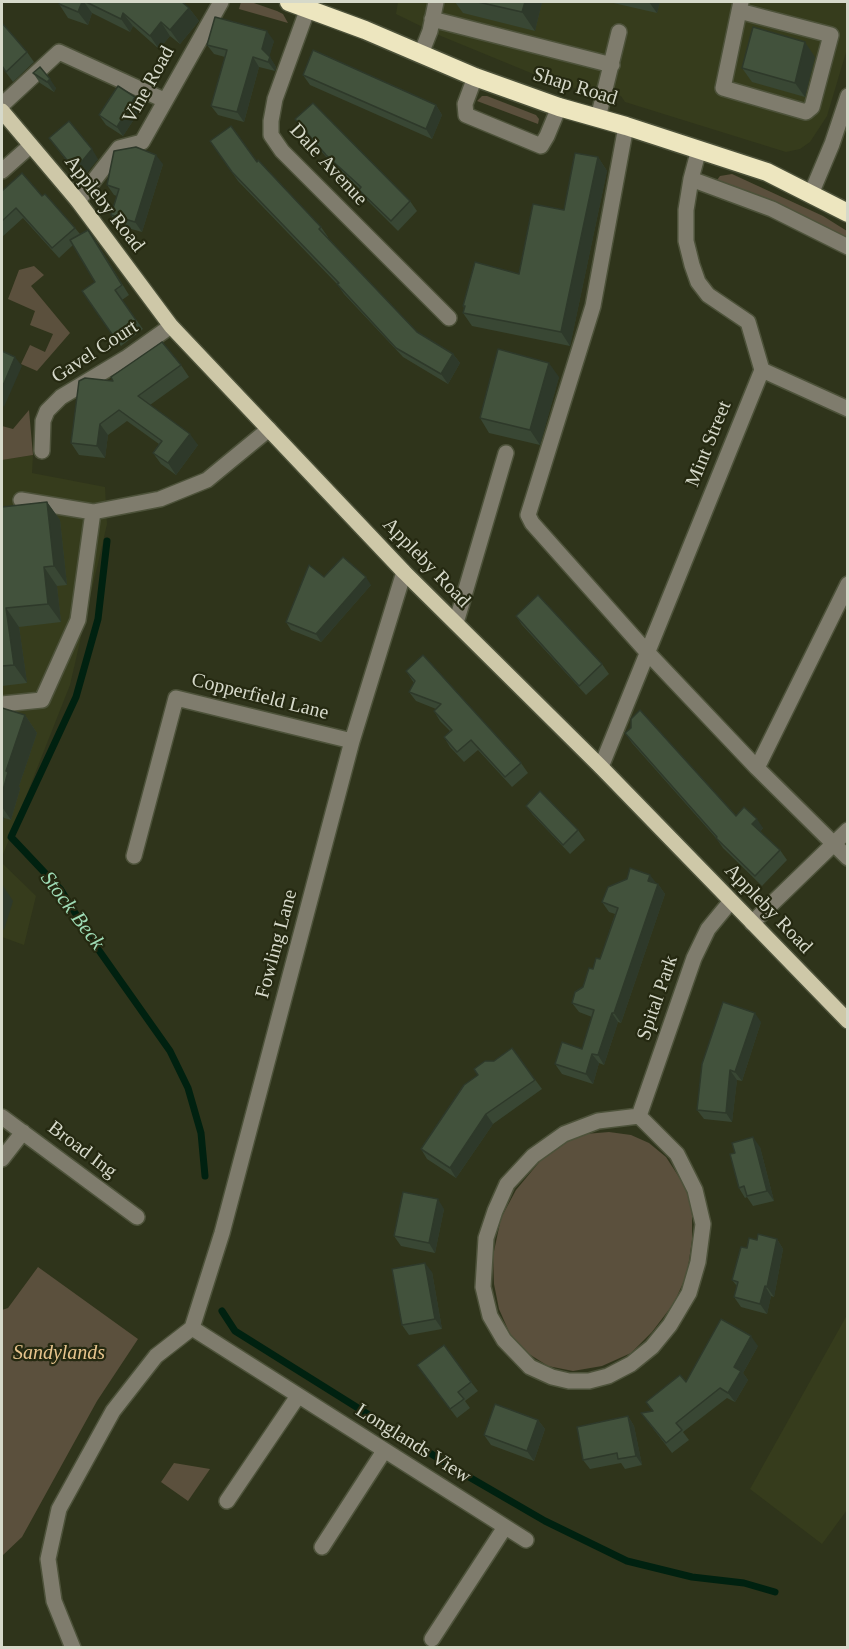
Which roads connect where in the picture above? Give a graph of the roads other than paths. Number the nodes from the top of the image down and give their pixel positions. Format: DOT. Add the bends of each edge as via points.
graph roads {
  1 [pos="221,2"];
  2 [pos="289,2"];
  3 [pos="436,2"];
  4 [pos="740,6"];
  5 [pos="308,8"];
  6 [pos="432,19"];
  7 [pos="619,32"];
  8 [pos="421,54"];
  9 [pos="612,65"];
  10 [pos="475,77"];
  11 [pos="848,96"];
  12 [pos="164,100"];
  13 [pos="2,105"];
  14 [pos="559,107"];
  15 [pos="2,111"];
  16 [pos="597,118"];
  17 [pos="626,126"];
  18 [pos="30,146"];
  19 [pos="699,149"];
  20 [pos="2,171"];
  21 [pos="691,179"];
  22 [pos="811,194"];
  23 [pos="78,201"];
  24 [pos="848,213"];
  25 [pos="848,247"];
  26 [pos="448,318"];
  27 [pos="171,326"];
  28 [pos="762,370"];
  29 [pos="848,409"];
  30 [pos="269,429"];
  31 [pos="42,452"];
  32 [pos="506,453"];
  33 [pos="21,500"];
  34 [pos="93,512"];
  35 [pos="404,572"];
  36 [pos="848,584"];
  37 [pos="456,623"];
  38 [pos="647,652"];
  39 [pos="2,704"];
  40 [pos="352,741"];
  41 [pos="601,767"];
  42 [pos="757,768"];
  43 [pos="848,830"];
  44 [pos="832,844"];
  45 [pos="134,856"];
  46 [pos="848,858"];
  47 [pos="731,901"];
  48 [pos="752,923"];
  49 [pos="848,1021"];
  50 [pos="639,1116"];
  51 [pos="2,1117"];
  52 [pos="23,1132"];
  53 [pos="2,1159"];
  54 [pos="137,1217"];
  55 [pos="192,1328"];
  56 [pos="298,1396"];
  57 [pos="384,1450"];
  58 [pos="227,1501"];
  59 [pos="505,1527"];
  60 [pos="526,1540"];
  61 [pos="322,1547"];
  62 [pos="432,1640"];
  63 [pos="73,1647"];
  1 -- 12 [label="street, Vine Road"];
  2 -- 5 [label="highway, Shap Road"];
  3 -- 6 [label="street"];
  4 -- 4 [label="street" via="831,35 812,107 806,112 723,88"];
  5 -- 8 [label="highway, Shap Road"];
  5 -- 26 [label="street, Dale Avenue" via="275,99 271,135 282,151"];
  6 -- 8 [label="street"];
  6 -- 9 [label="street"];
  7 -- 9 [label="street"];
  8 -- 10 [label="highway, Shap Road"];
  9 -- 16 [label="street"];
  10 -- 14 [label="highway, Shap Road"];
  10 -- 14 [label="street" via="465,104 466,115 541,146"];
  11 -- 22 [label="street"];
  12 -- 13 [label="street" via="60,52"];
  12 -- 23 [label="street, Vine Road" via="142,142 119,148"];
  14 -- 16 [label="highway, Shap Road"];
  15 -- 18 [label="main road, Appleby Road"];
  16 -- 17 [label="highway, Shap Road"];
  17 -- 19 [label="highway, Shap Road"];
  17 -- 38 [label="street" via="593,306 528,515"];
  18 -- 20 [label="street"];
  18 -- 23 [label="main road, Appleby Road"];
  19 -- 21 [label="street"];
  19 -- 22 [label="highway, Shap Road" via="766,172"];
  21 -- 25 [label="street" via="772,209"];
  21 -- 28 [label="street" via="686,241 695,274 708,296 748,322"];
  22 -- 24 [label="highway, Shap Road"];
  23 -- 27 [label="main road, Appleby Road"];
  27 -- 30 [label="main road, Appleby Road"];
  27 -- 31 [label="street, Gavel Court" via="62,397 47,411"];
  28 -- 29 [label="street"];
  28 -- 38 [label="street, Mint Street"];
  30 -- 34 [label="street" via="207,480 160,499"];
  30 -- 35 [label="main road, Appleby Road"];
  32 -- 37 [label="street"];
  33 -- 34 [label="street"];
  34 -- 39 [label="street" via="78,621 42,700"];
  35 -- 37 [label="main road, Appleby Road"];
  35 -- 40 [label="street, Fowling Lane"];
  36 -- 42 [label="street"];
  37 -- 41 [label="main road, Appleby Road"];
  38 -- 41 [label="street, Mint Street"];
  38 -- 42 [label="street"];
  40 -- 45 [label="street, Copperfield Lane" via="176,698"];
  40 -- 55 [label="street, Fowling Lane" via="222,1233"];
  41 -- 47 [label="main road, Appleby Road"];
  42 -- 44 [label="street"];
  43 -- 44 [label="street"];
  44 -- 46 [label="street"];
  44 -- 48 [label="street"];
  47 -- 48 [label="main road, Appleby Road"];
  47 -- 50 [label="street, Spital Park" via="708,929 694,958"];
  48 -- 49 [label="main road, Appleby Road"];
  50 -- 50 [label="street" via="598,1121 564,1134 533,1156 507,1184 495,1211 486,1238 483,1287 490,1316 504,1340 530,1367 552,1377 589,1381 631,1364 664,1333 689,1293 703,1224 695,1190 677,1154"];
  51 -- 52 [label="street, Broad Ing"];
  52 -- 53 [label="street"];
  52 -- 54 [label="street, Broad Ing"];
  55 -- 56 [label="street, Longlands View"];
  55 -- 63 [label="street" via="156,1356 113,1411 59,1509 48,1559 54,1602"];
  56 -- 57 [label="street, Longlands View"];
  56 -- 58 [label="street"];
  57 -- 59 [label="street, Longlands View"];
  57 -- 61 [label="street"];
  59 -- 60 [label="street, Longlands View"];
  59 -- 62 [label="street"];
}
